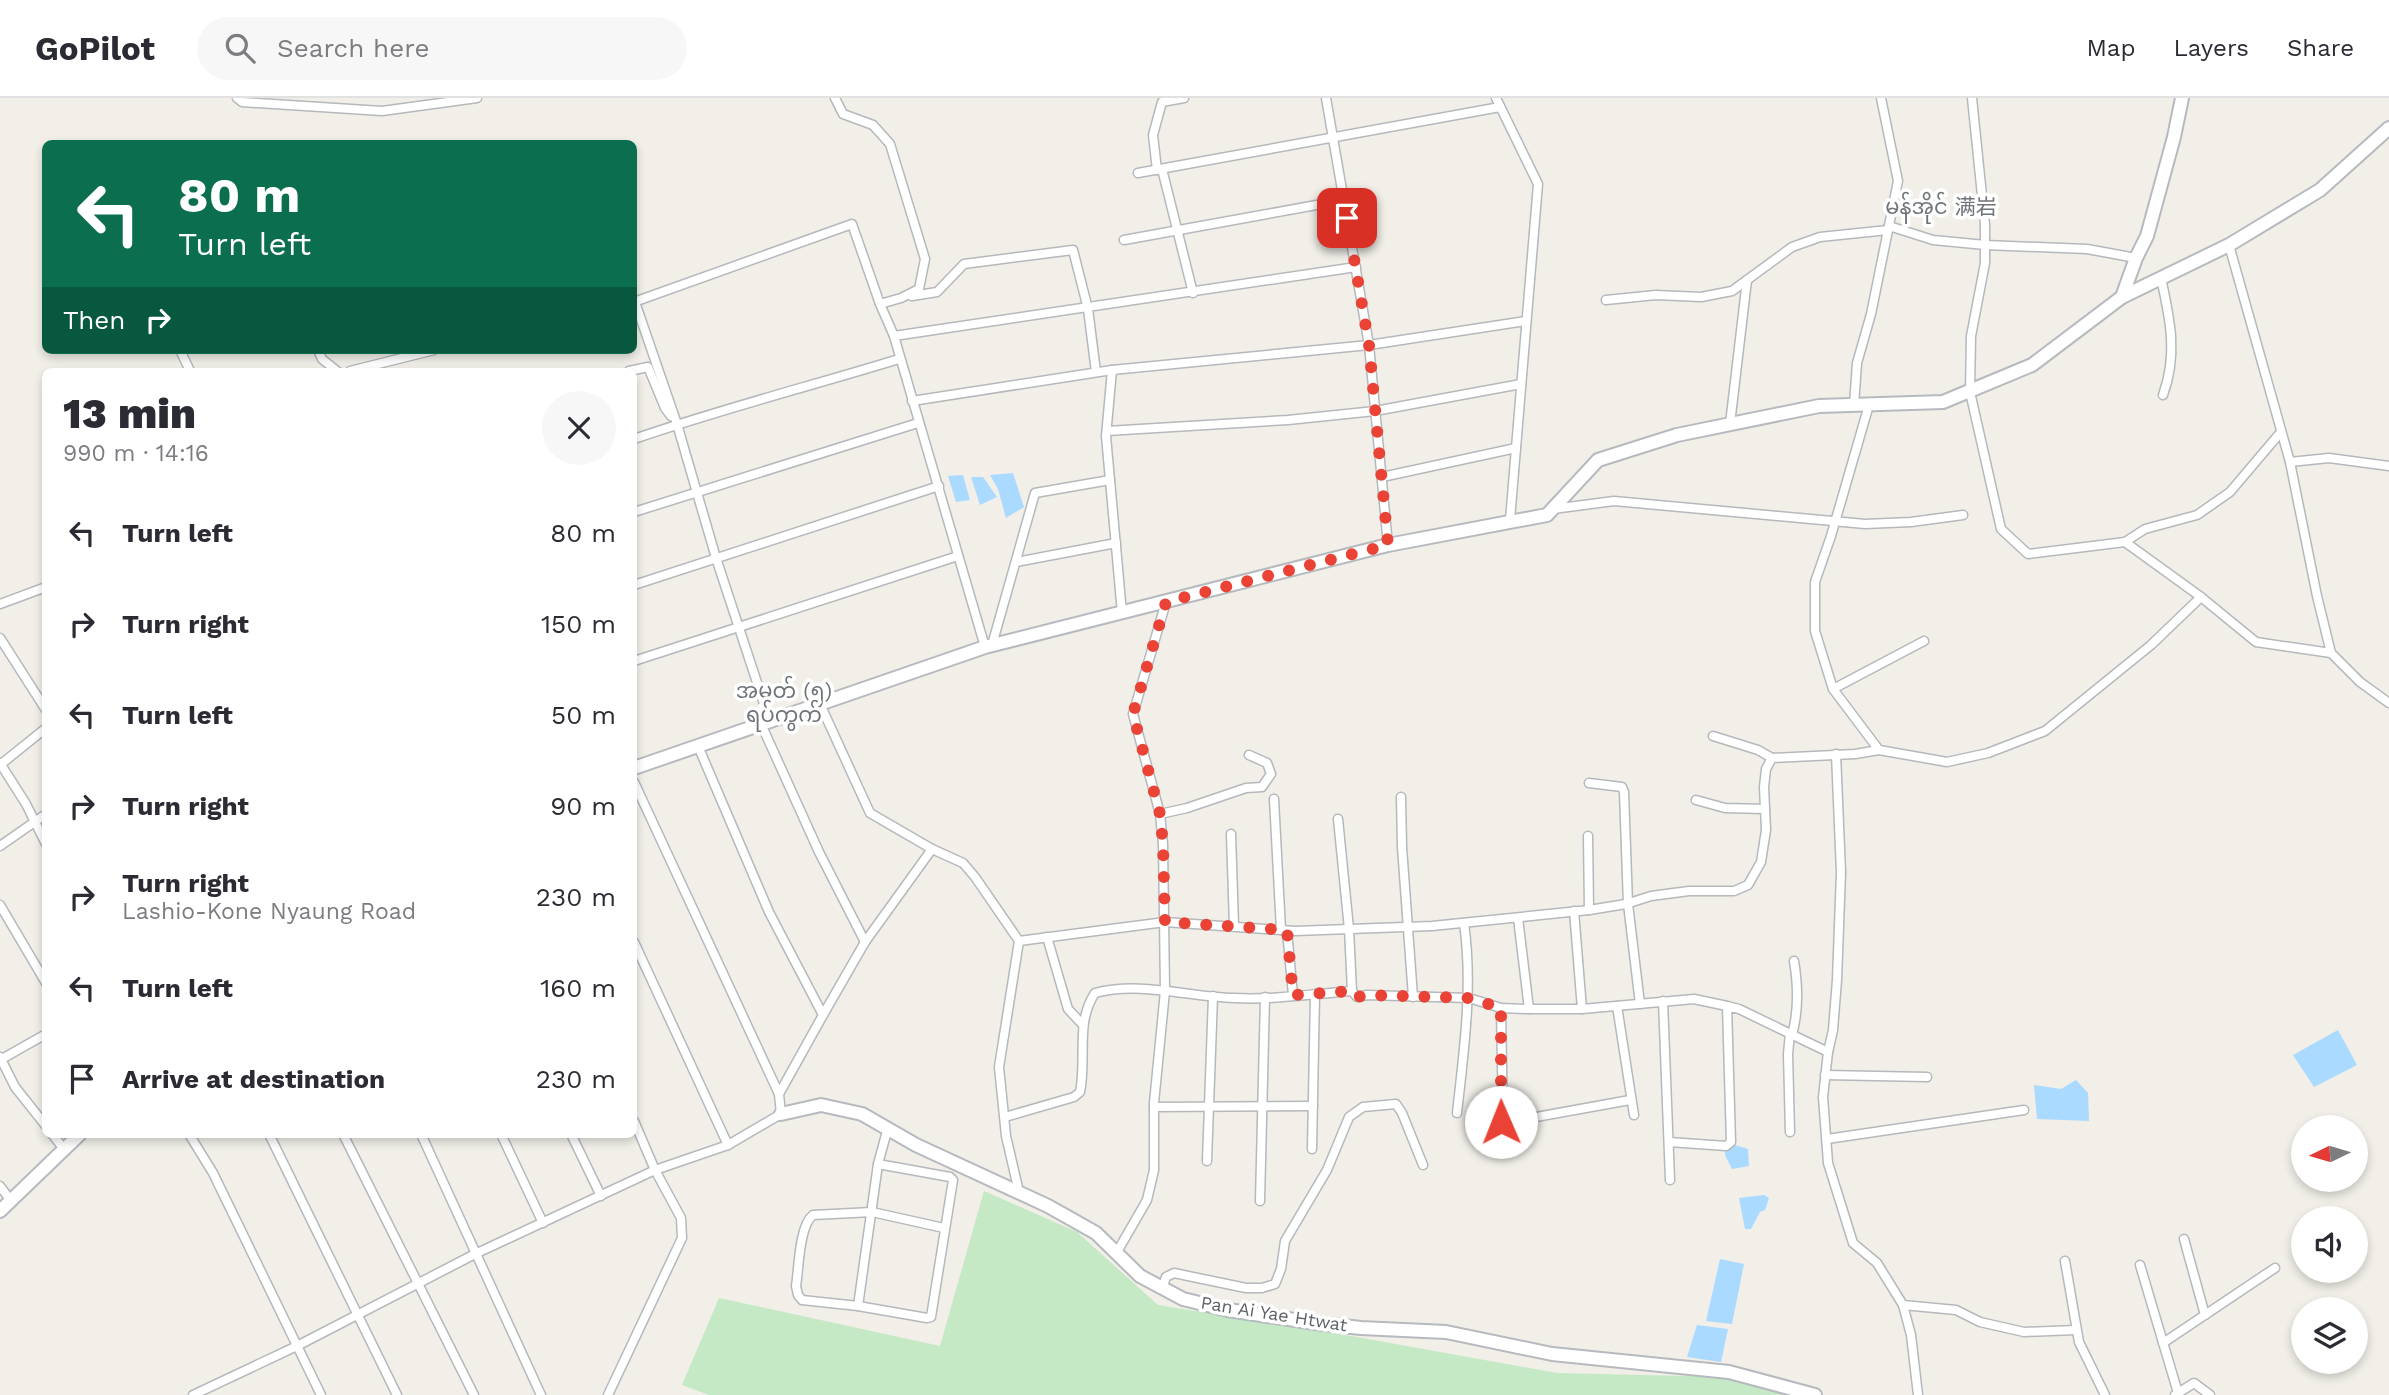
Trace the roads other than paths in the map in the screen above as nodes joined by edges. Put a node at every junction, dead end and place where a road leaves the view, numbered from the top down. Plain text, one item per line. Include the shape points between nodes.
1 (237, 98) edge
2 (477, 98) edge
3 (835, 98) edge
4 (1184, 98) edge
5 (1326, 98) edge
6 (1496, 98) edge
7 (1881, 98) edge
8 (1972, 98) edge
9 (2182, 98) edge
10 (1500, 107) junction
11 (2389, 128) edge
12 (1332, 138) junction
13 (1159, 169) junction
14 (1138, 173) dead end
15 (1344, 200) junction
16 (1888, 228) junction
17 (1177, 230) junction
18 (1124, 240) dead end
19 (1985, 245) junction
20 (2228, 245) junction
21 (2136, 258) junction
22 (1356, 267) junction
23 (2161, 278) junction
24 (1747, 280) junction
25 (1193, 293) junction
26 (2122, 297) junction
27 (901, 298) junction
28 (637, 300) edge
29 (1606, 300) dead end
30 (880, 304) junction
31 (1088, 309) junction
32 (637, 310) edge
33 (1526, 321) junction
34 (894, 336) junction
35 (1369, 345) junction
36 (320, 354) edge
37 (418, 354) edge
38 (899, 359) junction
39 (334, 368) edge
40 (362, 368) edge
41 (637, 369) edge
42 (1112, 370) junction
43 (1096, 372) junction
44 (1521, 384) junction
45 (1970, 392) junction
46 (2163, 395) dead end
47 (912, 401) junction
48 (1854, 405) junction
49 (1869, 405) junction
50 (1376, 411) junction
51 (918, 422) junction
52 (677, 424) junction
53 (1730, 424) junction
54 (1107, 431) junction
55 (2280, 433) junction
56 (637, 438) edge
57 (1516, 448) junction
58 (2290, 462) junction
59 (2389, 466) edge
60 (1382, 477) junction
61 (1110, 480) junction
62 (939, 486) junction
63 (696, 492) junction
64 (1553, 509) junction
65 (637, 511) edge
66 (1963, 515) dead end
67 (1510, 520) junction
68 (1835, 520) junction
69 (1116, 542) junction
70 (2125, 542) junction
71 (1388, 545) junction
72 (958, 556) junction
73 (716, 558) junction
74 (1016, 562) junction
75 (637, 584) edge
76 (42, 588) edge
77 (2201, 597) junction
78 (1166, 602) junction
79 (0, 604) edge
80 (1122, 613) junction
81 (740, 627) junction
82 (0, 638) edge
83 (1924, 641) dead end
84 (988, 646) junction
85 (2331, 653) junction
86 (637, 660) edge
87 (1833, 689) junction
88 (2389, 703) edge
89 (42, 704) edge
90 (820, 704) junction
91 (766, 723) junction
92 (42, 731) edge
93 (1713, 736) dead end
94 (698, 746) junction
95 (1879, 750) junction
96 (1836, 754) junction
97 (1250, 755) dead end
98 (1772, 758) junction
99 (0, 764) edge
100 (637, 767) edge
101 (1589, 783) dead end
102 (637, 788) edge
103 (1401, 797) dead end
104 (1274, 799) dead end
105 (1696, 800) dead end
106 (1765, 809) junction
107 (1160, 814) junction
108 (42, 817) edge
109 (1338, 819) dead end
110 (36, 822) junction
111 (1231, 834) dead end
112 (42, 835) edge
113 (1588, 836) dead end
114 (0, 846) edge
115 (932, 849) junction
116 (1628, 904) junction
117 (0, 905) edge
118 (1589, 910) junction
119 (1574, 911) junction
120 (1518, 918) junction
121 (1165, 922) junction
122 (1464, 923) junction
123 (1234, 926) junction
124 (1409, 926) junction
125 (1349, 929) junction
126 (1284, 930) junction
127 (1047, 937) junction
128 (1019, 941) junction
129 (866, 942) junction
130 (637, 948) edge
131 (1794, 961) dead end
132 (42, 976) edge
133 (1165, 991) junction
134 (1352, 991) junction
135 (1315, 993) junction
136 (1293, 995) junction
137 (1213, 996) junction
138 (1265, 997) junction
139 (1413, 997) junction
140 (1469, 998) junction
141 (1663, 1001) junction
142 (1640, 1004) junction
143 (1617, 1006) junction
144 (1727, 1006) junction
145 (1501, 1008) junction
146 (1529, 1009) junction
147 (1582, 1009) junction
148 (823, 1015) junction
149 (1083, 1025) junction
150 (1791, 1034) junction
151 (42, 1036) edge
152 (1828, 1052) junction
153 (0, 1059) edge
154 (1825, 1075) junction
155 (1927, 1077) dead end
156 (779, 1094) junction
157 (1630, 1100) junction
158 (1313, 1106) junction
159 (1154, 1107) junction
160 (1211, 1108) junction
161 (1264, 1108) junction
162 (2024, 1110) dead end
163 (1457, 1113) dead end
164 (781, 1114) junction
165 (1634, 1115) dead end
166 (1005, 1117) junction
167 (42, 1121) edge
168 (637, 1128) edge
169 (887, 1130) junction
170 (1790, 1132) dead end
171 (55, 1138) edge
172 (76, 1138) edge
173 (191, 1138) edge
174 (271, 1138) edge
175 (345, 1138) edge
176 (423, 1138) edge
177 (503, 1138) edge
178 (573, 1138) edge
179 (1827, 1139) junction
180 (1669, 1142) junction
181 (728, 1145) junction
182 (64, 1149) junction
183 (1312, 1149) dead end
184 (1207, 1161) dead end
185 (878, 1164) junction
186 (1423, 1166) dead end
187 (655, 1170) junction
188 (1670, 1180) dead end
189 (0, 1186) edge
190 (1019, 1192) junction
191 (601, 1196) junction
192 (1260, 1200) dead end
193 (10, 1201) junction
194 (0, 1211) edge
195 (872, 1212) junction
196 (543, 1223) junction
197 (944, 1228) junction
198 (2184, 1239) dead end
199 (1117, 1252) junction
200 (475, 1254) junction
201 (2065, 1261) dead end
202 (2140, 1265) dead end
203 (2275, 1268) dead end
204 (418, 1284) junction
205 (1162, 1289) junction
206 (1903, 1305) junction
207 (858, 1306) junction
208 (357, 1315) junction
209 (2205, 1315) junction
210 (2076, 1330) junction
211 (2163, 1343) junction
212 (297, 1346) junction
213 (203, 1393) edge
214 (2177, 1394) edge
215 (193, 1395) edge
216 (321, 1395) edge
217 (397, 1395) edge
218 (474, 1395) edge
219 (541, 1395) edge
220 (608, 1395) edge
221 (1815, 1395) edge
222 (1918, 1395) edge
223 (2105, 1395) edge
224 (2210, 1395) edge

1 - 2 street via 242,102 382,111
3 - 27 street via 843,114 873,125 890,144 925,259 919,289
4 - 13 street via 1162,102 1153,135
5 - 12 street
6 - 10 street
7 - 16 street via 1898,181
8 - 19 street
9 - 21 main road via 2147,236
10 - 12 street
10 - 33 street via 1538,184
11 - 20 main road via 2320,190
12 - 13 street
12 - 15 street
13 - 14 street
13 - 17 street
15 - 17 street
15 - 22 street
16 - 19 street via 1933,240
16 - 24 street via 1810,240 1792,247
16 - 48 street via 1857,363
17 - 18 street
17 - 25 street
19 - 21 street via 2087,249
19 - 45 street via 1971,337
20 - 23 main road
20 - 55 street
21 - 26 main road
22 - 25 street
22 - 35 street
23 - 26 main road
23 - 46 street via 2172,332 2169,378
24 - 29 street via 1732,291 1701,297
24 - 53 street
25 - 31 street
26 - 45 main road via 2032,365
27 - 30 street
27 - 31 street via 937,292 964,264 1073,250
28 - 30 street via 852,224
30 - 34 street
31 - 34 street
31 - 43 street
32 - 52 street
33 - 35 street
33 - 44 street
34 - 38 street
35 - 42 street
35 - 50 street
36 - 39 street
37 - 40 street
38 - 47 street
38 - 52 street
41 - 52 street via 648,367
42 - 43 street
42 - 54 street
43 - 47 street
44 - 50 street
44 - 57 street
45 - 49 main road via 1944,402
45 - 70 street via 2001,529 2028,554
47 - 51 street
48 - 49 main road
48 - 53 main road via 1819,406
49 - 68 street
50 - 54 street
50 - 60 street
51 - 62 street
51 - 63 street
52 - 56 street
52 - 63 street
53 - 64 main road via 1598,460
54 - 61 street
55 - 58 street
55 - 70 street via 2230,492 2197,515 2145,529
57 - 60 street
57 - 67 street
58 - 59 street via 2329,458
58 - 85 street
60 - 71 street
61 - 69 street
61 - 74 street via 1035,493
62 - 72 street
62 - 73 street
63 - 65 street
63 - 73 street
64 - 67 main road via 1547,515
64 - 68 street via 1615,501
66 - 68 street via 1865,524
67 - 71 main road
68 - 87 street via 1815,582 1815,631
69 - 74 street
69 - 80 street
70 - 77 street
71 - 78 main road
72 - 81 street
72 - 84 street
73 - 75 street
73 - 81 street
74 - 84 street
76 - 79 street
77 - 85 street via 2256,642
77 - 95 street via 2151,645 2045,731 1988,753 1947,762
78 - 80 main road
78 - 107 street via 1133,714
80 - 84 main road
81 - 86 street
81 - 91 street
82 - 89 street
83 - 87 street
84 - 90 main road
85 - 88 street
87 - 95 street
90 - 91 main road
90 - 115 street via 870,813
91 - 94 main road
91 - 129 street via 819,852
92 - 99 street
93 - 98 street
94 - 100 main road
94 - 148 street via 769,912
95 - 96 street
96 - 98 street
96 - 152 street via 1841,872 1837,980
97 - 107 street via 1268,763 1271,774 1262,787
98 - 106 street via 1766,769
99 - 110 street
101 - 116 street via 1622,787
102 - 156 street
103 - 124 street
104 - 126 street
105 - 106 street via 1725,808
106 - 116 street via 1761,862 1748,884 1734,891 1689,891
107 - 121 street
108 - 110 street
109 - 125 street
110 - 112 street
110 - 114 street
111 - 123 street
113 - 118 street
115 - 128 street via 962,863
115 - 129 street
116 - 118 street
116 - 142 street
117 - 132 street
118 - 119 street
119 - 120 street
119 - 147 street
120 - 122 street
120 - 146 street
121 - 123 street
121 - 127 street
121 - 133 street
122 - 124 street
122 - 140 street
123 - 126 street
124 - 125 street
124 - 139 street
125 - 126 street
125 - 134 street
126 - 136 street
127 - 128 street
127 - 149 street via 1068,1009
128 - 166 street via 999,1067
129 - 148 street
130 - 181 street
131 - 150 street via 1797,1019
133 - 137 street
133 - 149 street via 1095,993
133 - 159 street
134 - 135 street
134 - 139 street via 1357,997
135 - 136 street
135 - 158 street
136 - 138 street
137 - 138 street
137 - 160 street
138 - 161 street
139 - 140 street
140 - 145 street
140 - 163 street
141 - 142 street
141 - 144 street via 1694,999
141 - 180 street
142 - 143 street
143 - 147 street
143 - 157 street
144 - 150 street
144 - 180 street via 1731,1142 1726,1146
145 - 146 street
145 - 157 street via 1503,1124
146 - 147 street
148 - 156 street
149 - 166 street via 1080,1092
150 - 152 street
150 - 170 street
151 - 153 street
152 - 154 street
153 - 167 street
154 - 155 street
154 - 179 street
156 - 164 street
157 - 165 street
158 - 161 street
158 - 183 street
159 - 160 street
159 - 199 street via 1154,1170 1147,1200
160 - 161 street
160 - 184 street
161 - 192 street
162 - 179 street
164 - 169 main road, Pan Ai Yae Htwat via 821,1105 862,1114
164 - 181 street
166 - 190 street
168 - 187 street
169 - 185 street
169 - 190 main road, Pan Ai Yae Htwat
171 - 182 street
172 - 182 main road
173 - 212 street
174 - 208 street
175 - 204 street
176 - 200 street
177 - 196 street
178 - 191 street
179 - 206 street via 1828,1163 1853,1244 1877,1263
180 - 188 street
181 - 187 street
182 - 193 main road
185 - 195 street
185 - 197 street via 950,1177
186 - 205 street via 1396,1104 1363,1107 1349,1117 1327,1170 1285,1241 1275,1284 1246,1287 1174,1273 1166,1277
187 - 191 street
187 - 220 street via 681,1218 682,1238
189 - 193 street
190 - 199 main road, Pan Ai Yae Htwat via 1096,1233
191 - 196 street
193 - 194 main road
195 - 197 street
195 - 207 street
195 - 207 street via 820,1213 807,1220 804,1229 798,1295 803,1300
196 - 200 street
197 - 207 street via 931,1317
198 - 209 street
199 - 205 main road, Pan Ai Yae Htwat via 1140,1276
200 - 204 street
200 - 219 street
201 - 210 street
202 - 211 street
203 - 209 street
204 - 208 street
204 - 218 street
205 - 221 main road, Pan Ai Yae Htwat via 1228,1310 1326,1324 1446,1332 1552,1354 1729,1372
206 - 210 street via 1956,1310 1980,1322 2024,1332
206 - 222 street
208 - 212 street
208 - 217 street
209 - 211 street
210 - 223 street
211 - 214 street
212 - 213 street
212 - 216 street
213 - 215 street
214 - 224 street via 2194,1383

